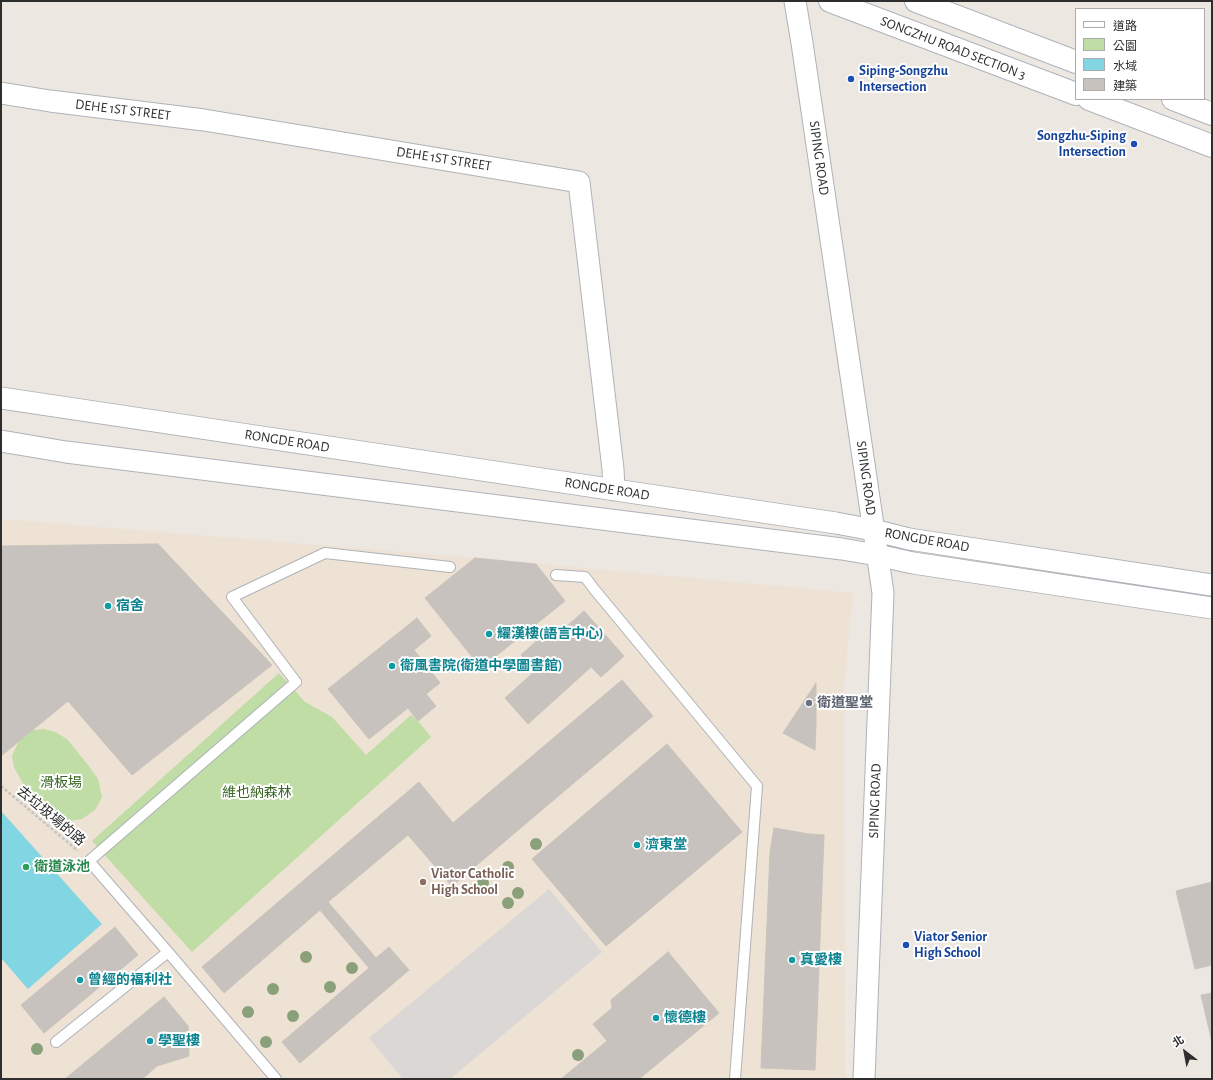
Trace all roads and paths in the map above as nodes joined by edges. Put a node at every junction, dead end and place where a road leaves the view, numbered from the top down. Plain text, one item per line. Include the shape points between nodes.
1 (795, 1) edge
2 (830, 1) edge
3 (916, 1) edge
4 (1075, 62) edge
5 (1, 92) edge
6 (1075, 94) edge
7 (1092, 100) edge
8 (1176, 100) edge
9 (1212, 114) edge
10 (1212, 146) edge
11 (1, 398) edge
12 (1, 441) edge
13 (614, 490) junction
14 (873, 530) junction
15 (877, 555) junction
16 (450, 567) dead end
17 (556, 575) dead end
18 (1212, 585) edge
19 (1212, 608) edge
20 (1, 786) edge
21 (89, 861) junction
22 (168, 952) junction
23 (56, 1042) dead end
24 (276, 1079) edge
25 (735, 1079) edge
26 (864, 1079) edge

1 - 14 street, SIPING ROAD
2 - 6 street, SONGZHU ROAD SECTION 3
3 - 4 street
5 - 13 street, DEHE 1ST STREET via 50,102 204,120 578,182 614,469
7 - 10 street
8 - 9 street
11 - 13 street, RONGDE ROAD
12 - 15 street, RONGDE ROAD via 66,452
13 - 14 street, RONGDE ROAD
14 - 15 street, SIPING ROAD
14 - 18 street, RONGDE ROAD via 909,539
15 - 19 street, RONGDE ROAD via 913,563
15 - 26 street, SIPING ROAD via 883,593
16 - 21 lane via 325,553 232,597 296,682
17 - 25 lane via 585,577 757,786
20 - 21 path, 去垃圾場的路
21 - 22 lane
22 - 23 lane
22 - 24 lane

